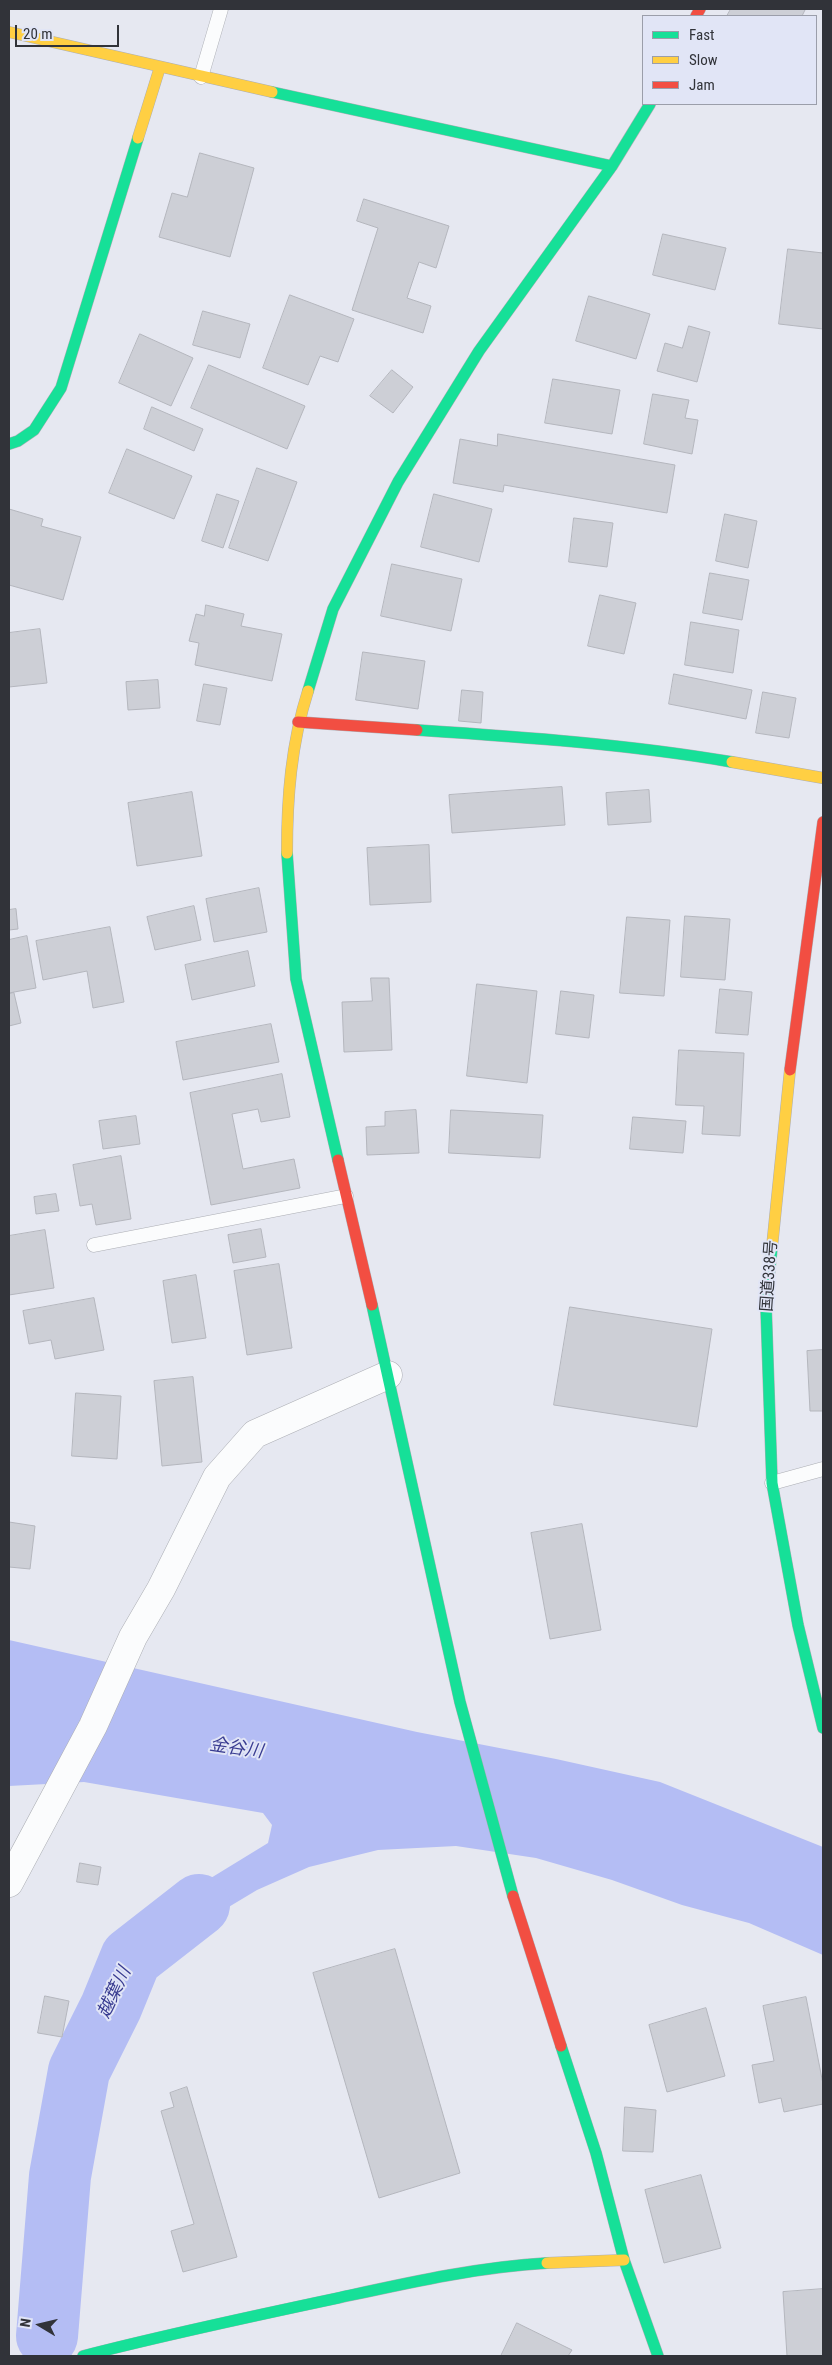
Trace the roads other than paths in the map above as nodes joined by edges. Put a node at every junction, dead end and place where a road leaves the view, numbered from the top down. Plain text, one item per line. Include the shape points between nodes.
1 (221, 9) edge
2 (9, 32) edge
3 (160, 67) junction
4 (201, 77) junction
5 (649, 105) edge
6 (612, 166) junction
7 (9, 444) edge
8 (298, 722) junction
9 (823, 778) edge
10 (823, 822) edge
11 (808, 934) junction
12 (823, 935) edge
13 (346, 1196) junction
14 (94, 1245) dead end
15 (388, 1375) junction
16 (823, 1469) edge
17 (772, 1482) junction
18 (823, 1728) edge
19 (9, 1883) edge
20 (624, 2260) junction
21 (83, 2356) edge
22 (658, 2356) edge

1 - 4 lane
2 - 3 main road
3 - 4 main road
3 - 7 main road via 60,388 42,422 18,442
4 - 6 main road
5 - 6 main road
6 - 8 main road via 479,351 398,482 333,609
8 - 9 main road via 562,740 679,753
8 - 13 main road via 286,800 287,871 296,979
10 - 11 main road, 国道338号
11 - 12 lane
11 - 17 main road, 国道338号 via 787,1095 766,1306
13 - 14 lane
13 - 15 main road
15 - 19 street via 255,1434 217,1477 133,1637 93,1726
15 - 20 main road via 460,1702 504,1868 596,2152
16 - 17 lane
17 - 18 main road, 国道338号 via 798,1625
20 - 21 main road via 514,2265 388,2287
20 - 22 main road

